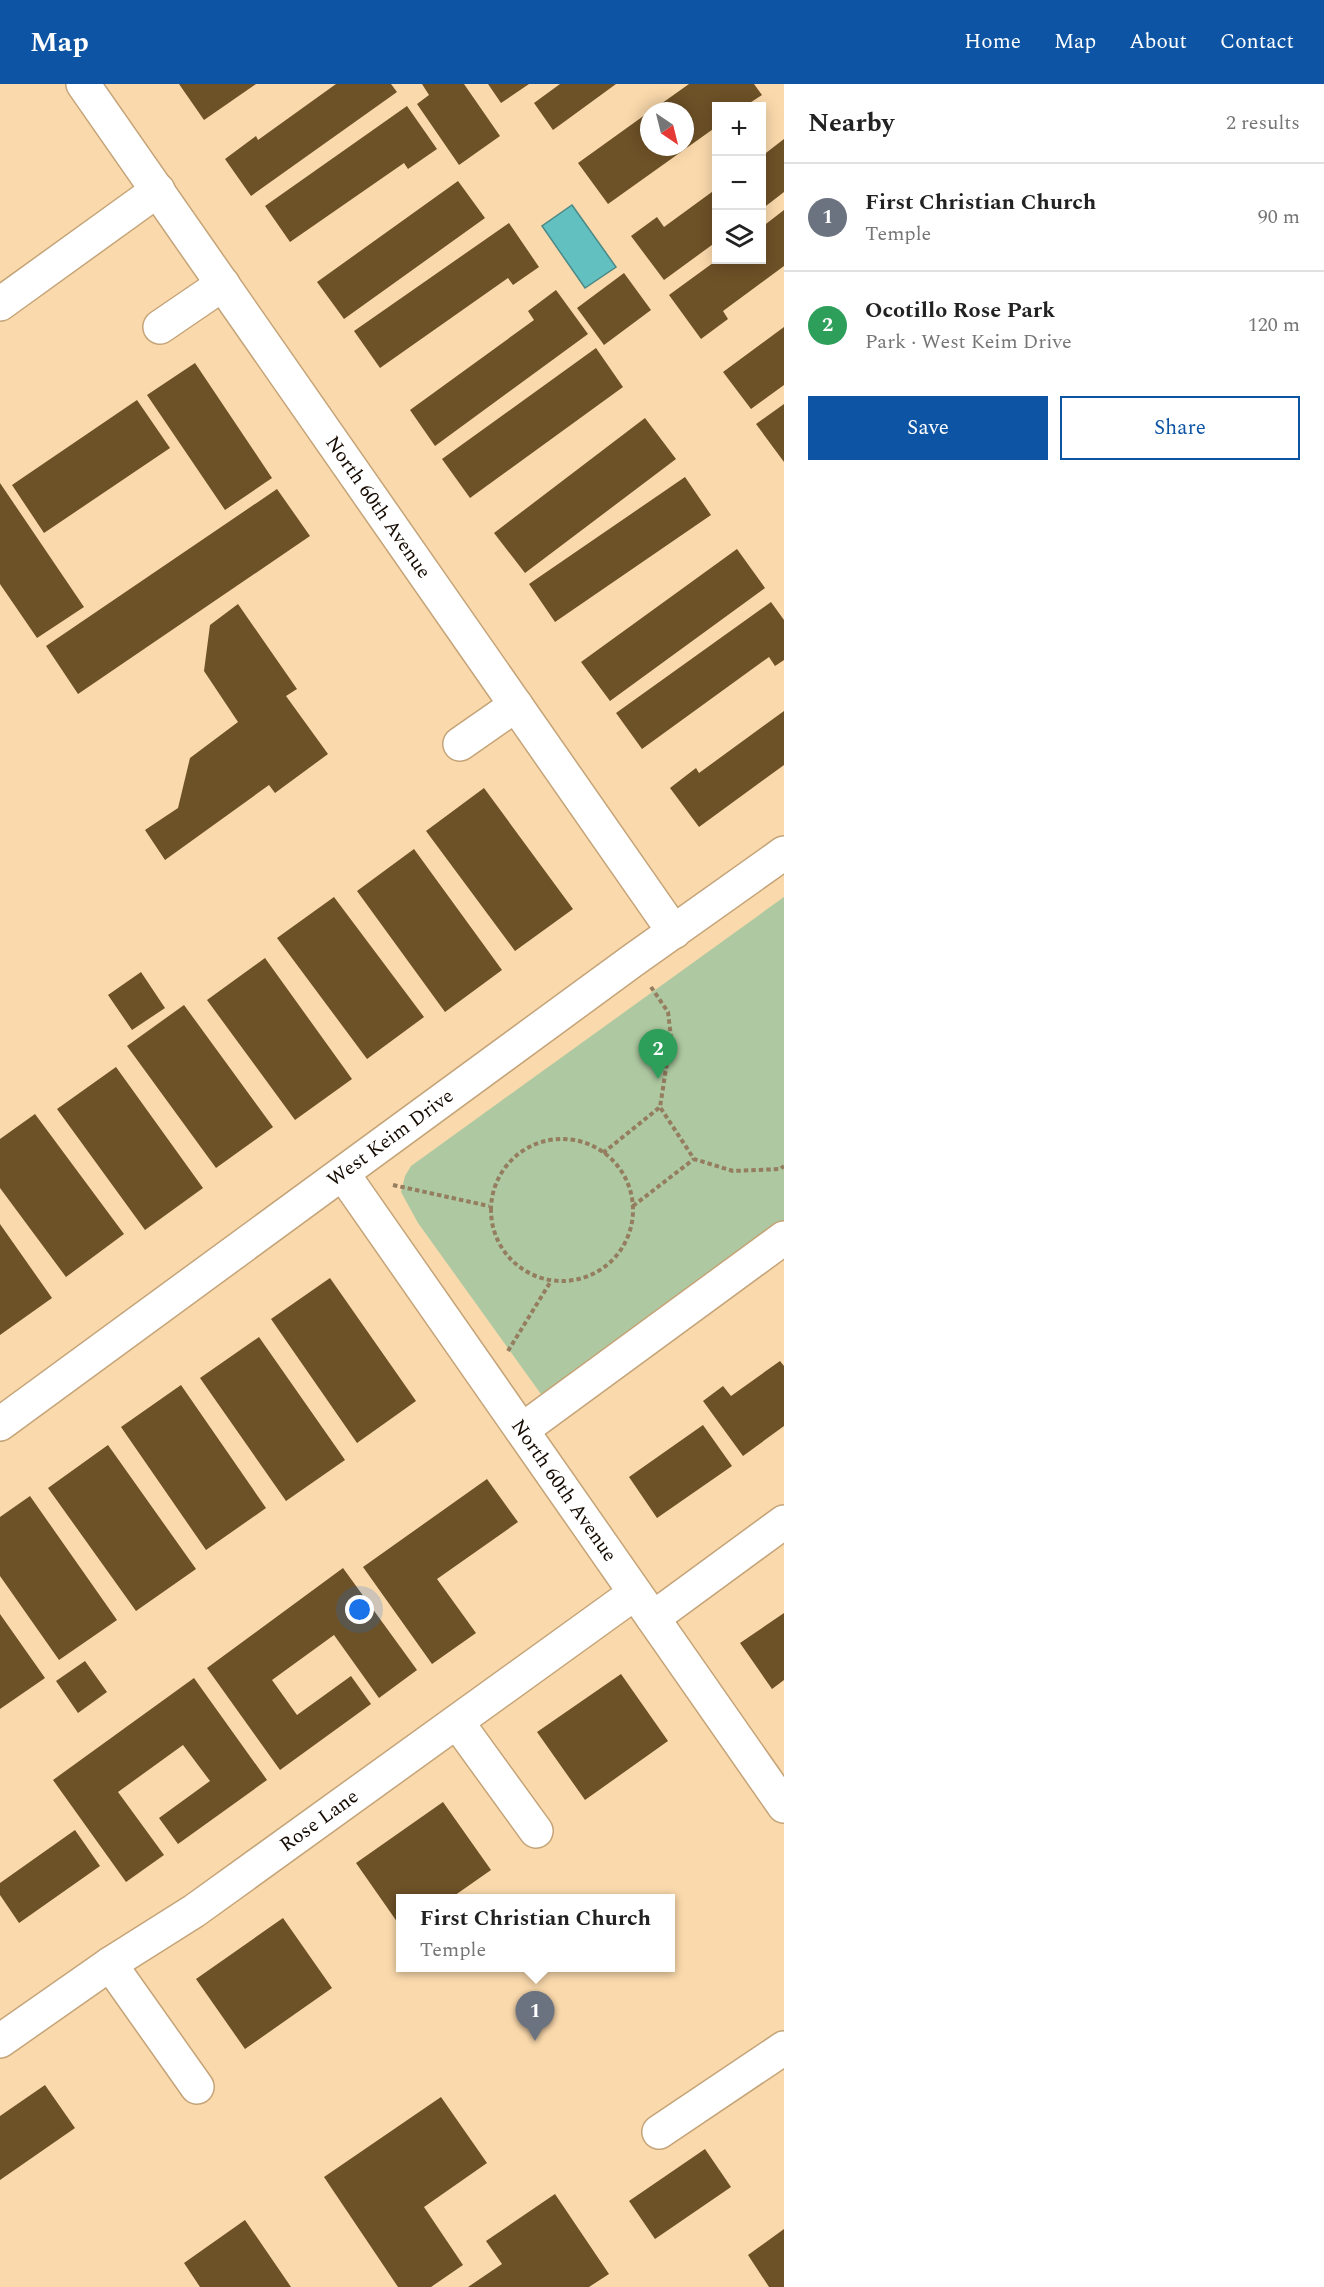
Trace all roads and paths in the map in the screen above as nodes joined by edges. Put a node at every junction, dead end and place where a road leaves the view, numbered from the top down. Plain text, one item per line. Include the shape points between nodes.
1 (83, 84) edge
2 (158, 190) junction
3 (223, 284) junction
4 (0, 304) edge
5 (160, 327) dead end
6 (516, 705) junction
7 (460, 744) dead end
8 (784, 853) edge
9 (674, 932) junction
10 (632, 962) junction
11 (660, 1107) junction
12 (603, 1153) junction
13 (694, 1159) junction
14 (784, 1166) edge
15 (343, 1174) junction
16 (489, 1206) junction
17 (632, 1206) junction
18 (784, 1238) edge
19 (551, 1281) junction
20 (488, 1383) junction
21 (0, 1424) edge
22 (522, 1430) junction
23 (784, 1522) edge
24 (644, 1605) junction
25 (457, 1722) junction
26 (783, 1801) edge
27 (536, 1832) dead end
28 (110, 1964) junction
29 (0, 2041) edge
30 (784, 2048) edge
31 (197, 2087) dead end
32 (659, 2132) dead end

1 - 2 street, North 60th Avenue
2 - 3 street, North 60th Avenue
2 - 4 street
3 - 5 street
3 - 6 street, North 60th Avenue
6 - 7 street
6 - 9 street, North 60th Avenue
8 - 9 street, West Keim Drive
9 - 10 street, West Keim Drive
10 - 11 path via 668,1012 671,1037
10 - 15 street, West Keim Drive
11 - 12 path
11 - 13 path
12 - 16 path via 591,1145 567,1139 542,1142 518,1154 501,1172
12 - 17 path via 623,1173
13 - 14 path via 733,1170
13 - 17 path
15 - 16 path
15 - 20 street, North 60th Avenue
15 - 21 street, West Keim Drive
16 - 19 path via 495,1236 508,1258 527,1273
17 - 19 path via 632,1221 624,1245 609,1264 576,1280
18 - 22 street
19 - 20 path
20 - 22 street, North 60th Avenue
22 - 24 street, North 60th Avenue
23 - 24 street, Rose Lane
24 - 25 street, Rose Lane
24 - 26 street, North 60th Avenue
25 - 27 street
25 - 28 street, Rose Lane via 194,1911
28 - 29 street, Rose Lane
28 - 31 street
30 - 32 street

